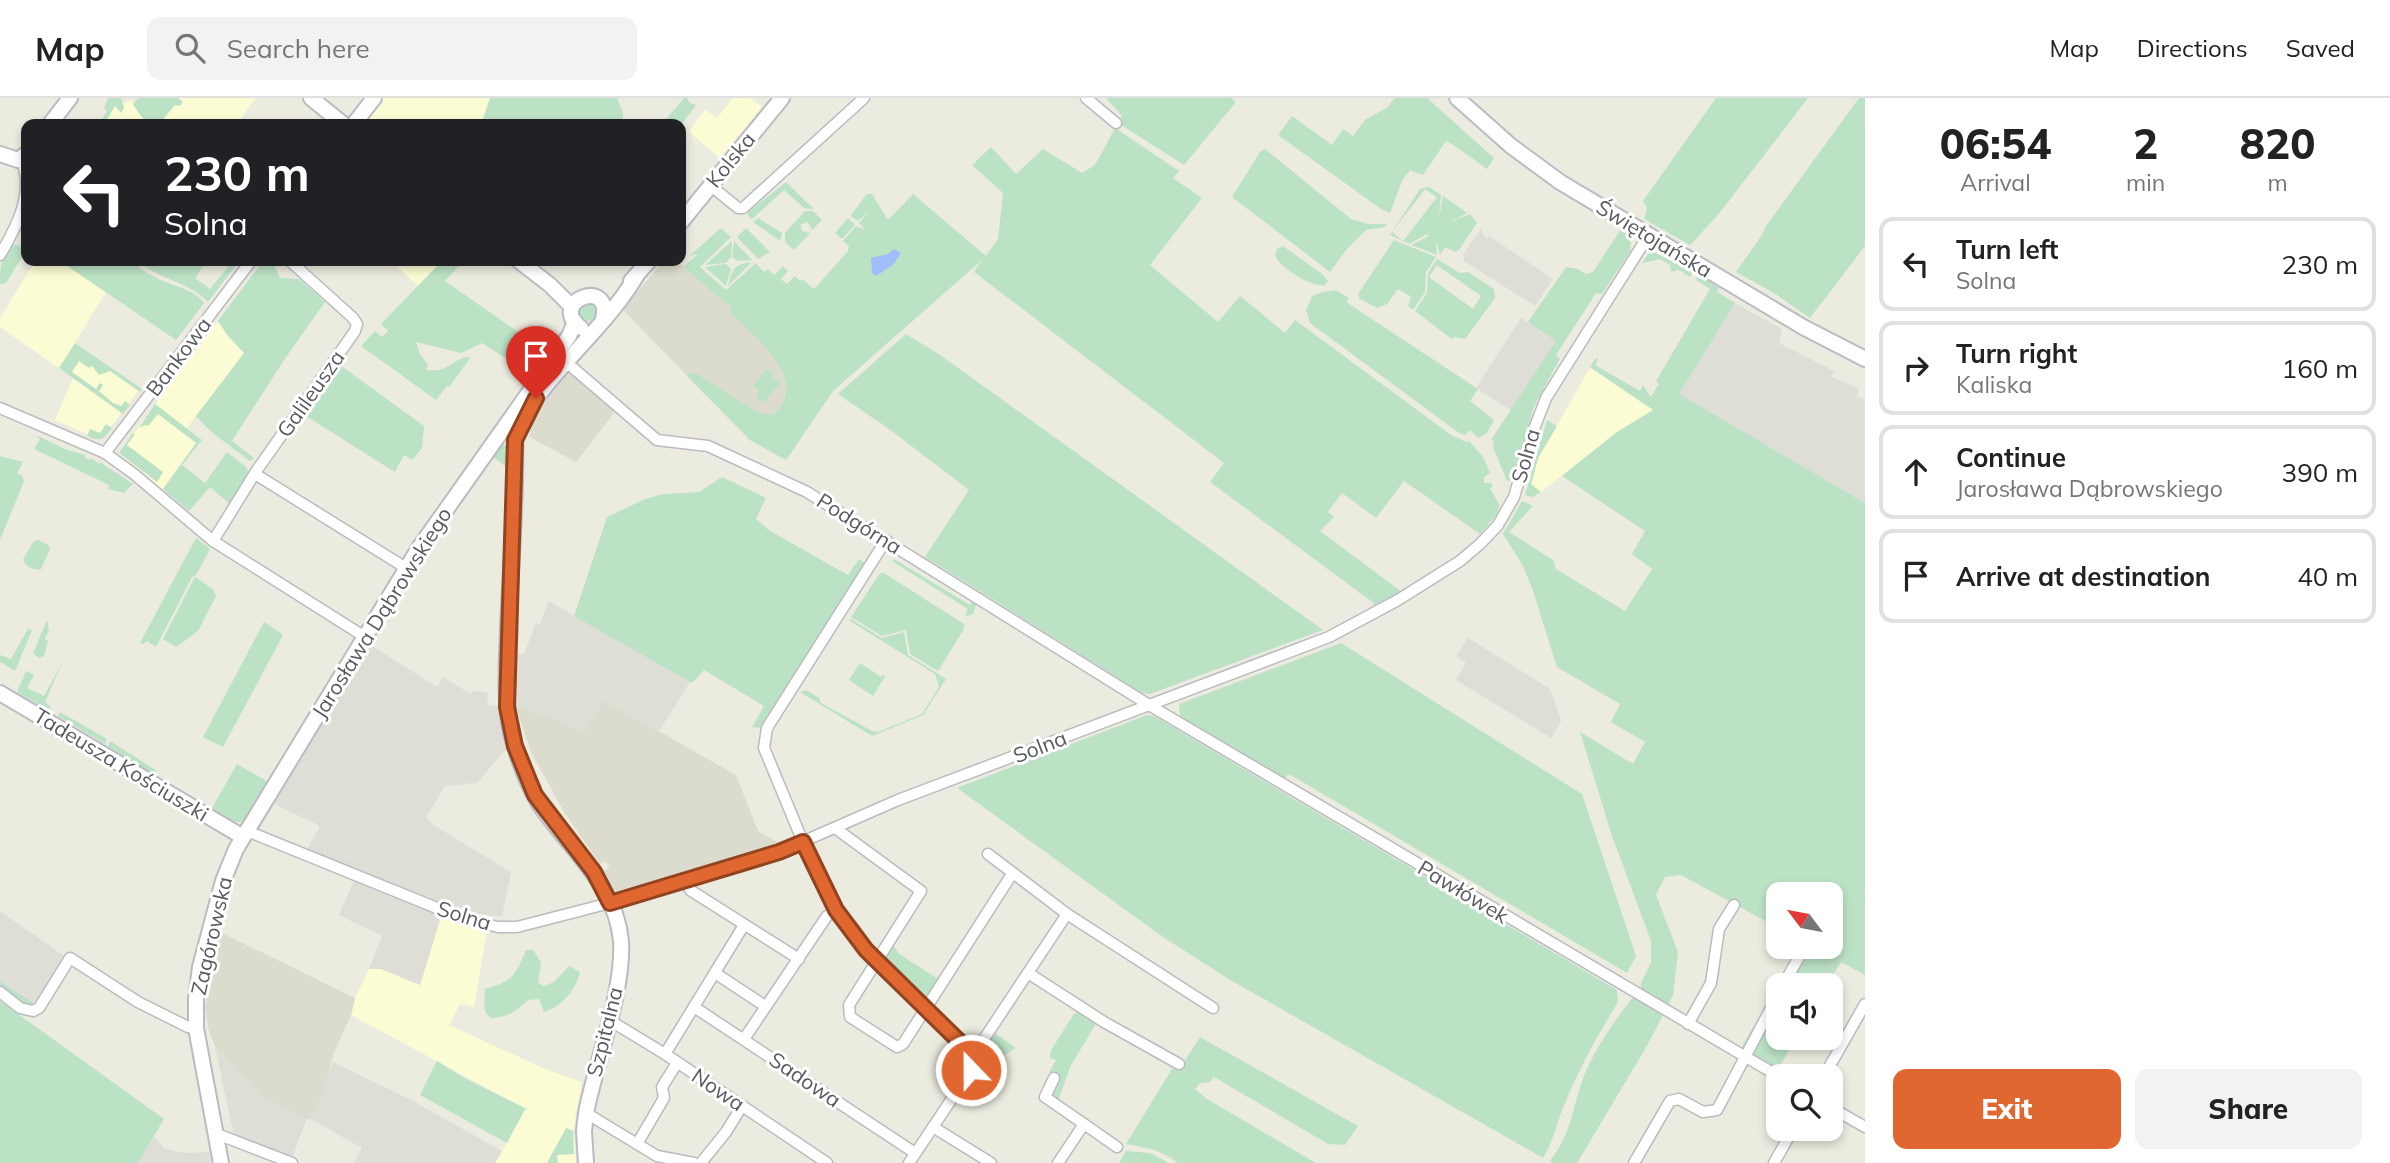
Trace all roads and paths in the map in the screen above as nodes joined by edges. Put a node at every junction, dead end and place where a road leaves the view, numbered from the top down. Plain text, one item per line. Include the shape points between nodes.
1 (70, 98) edge
2 (311, 98) edge
3 (374, 98) edge
4 (782, 98) edge
5 (863, 98) edge
6 (1086, 98) edge
7 (1457, 98) edge
8 (54, 119) edge
9 (337, 119) edge
10 (358, 119) edge
11 (1116, 123) dead end
12 (0, 155) edge
13 (21, 158) edge
14 (710, 185) junction
15 (686, 216) edge
16 (21, 217) edge
17 (1648, 236) junction
18 (0, 255) edge
19 (247, 266) edge
20 (296, 266) edge
21 (525, 266) edge
22 (645, 266) edge
23 (637, 275) junction
24 (598, 299) junction
25 (576, 302) junction
26 (575, 323) junction
27 (601, 323) junction
28 (1865, 359) edge
29 (566, 362) junction
30 (529, 394) junction
31 (0, 408) edge
32 (515, 440) junction
33 (495, 442) junction
34 (105, 453) junction
35 (255, 474) junction
36 (886, 540) junction
37 (213, 541) junction
38 (406, 568) junction
39 (365, 637) junction
40 (0, 693) edge
41 (1149, 705) junction
42 (835, 828) junction
43 (245, 834) junction
44 (803, 842) junction
45 (988, 854) dead end
46 (1012, 874) junction
47 (686, 880) junction
48 (610, 903) junction
49 (1734, 905) dead end
50 (836, 910) junction
51 (1067, 914) junction
52 (744, 925) junction
53 (876, 959) junction
54 (800, 960) junction
55 (715, 973) junction
56 (1028, 973) junction
57 (0, 992) edge
58 (1865, 1004) edge
59 (765, 1006) junction
60 (694, 1007) junction
61 (1213, 1008) dead end
62 (926, 1009) junction
63 (1766, 1017) edge
64 (609, 1020) junction
65 (1688, 1024) junction
66 (196, 1028) junction
67 (744, 1039) junction
68 (665, 1054) junction
69 (1744, 1056) junction
70 (972, 1057) junction
71 (677, 1063) junction
72 (1179, 1064) dead end
73 (1831, 1064) edge
74 (1766, 1069) edge
75 (1054, 1078) dead end
76 (742, 1106) junction
77 (586, 1112) junction
78 (1843, 1114) edge
79 (1084, 1124) junction
80 (933, 1127) junction
81 (1865, 1127) edge
82 (217, 1134) junction
83 (1786, 1141) edge
84 (637, 1144) junction
85 (1117, 1147) dead end
86 (915, 1153) junction
87 (221, 1163) edge
88 (292, 1163) edge
89 (586, 1163) edge
90 (694, 1163) edge
91 (701, 1163) edge
92 (827, 1163) edge
93 (909, 1163) edge
94 (991, 1163) edge
95 (1058, 1163) edge
96 (1634, 1163) edge
97 (1774, 1163) edge

1 - 8 street
2 - 9 street
3 - 10 street
4 - 14 street, Kolska
5 - 14 street via 743,208
6 - 11 street
7 - 17 street, Świętojańska via 1551,176
12 - 13 street
14 - 15 street, Kolska
16 - 18 street
17 - 28 street, Świętojańska
17 - 41 street, Solna via 1546,398 1514,497 1480,544 1460,561 1341,632
19 - 34 street, Bankowa
20 - 35 street, Galileusza via 357,324
21 - 25 street
22 - 23 street
23 - 24 street via 615,295
23 - 27 street
24 - 25 street via 593,296
24 - 27 street via 605,312
25 - 26 street via 571,315
26 - 27 street via 586,329
26 - 30 street, Jarosława Dąbrowskiego
27 - 29 street
29 - 32 street via 531,406
29 - 36 street, Podgórna via 657,440 708,446 807,492
30 - 32 street, Jarosława Dąbrowskiego via 515,425
30 - 33 street, Jarosława Dąbrowskiego
31 - 34 street
32 - 33 street
32 - 48 street, Szpitalna via 506,690 512,734 535,795 594,872
33 - 38 street, Jarosława Dąbrowskiego
34 - 37 street
35 - 37 street, Galileusza
35 - 38 street
36 - 41 street, Podgórna
36 - 44 street via 766,727 764,748
37 - 39 street
38 - 39 street, Jarosława Dąbrowskiego
39 - 43 street, Jarosława Dąbrowskiego
40 - 43 street, Tadeusza Kościuszki
41 - 42 street, Solna
41 - 65 street, Pawłówek
42 - 44 street, Solna
42 - 53 street via 920,891
43 - 48 street, Solna via 481,924 517,927
43 - 66 street, Zagórowska via 226,871 205,948
44 - 47 street, Solna
44 - 50 street
45 - 46 street
46 - 51 street
46 - 62 street
47 - 48 street, Solna
47 - 52 street via 690,890
48 - 64 street, Szpitalna via 619,928 621,956
49 - 65 street via 1718,929 1711,983
50 - 53 street
50 - 54 street via 827,916
51 - 56 street
51 - 61 street
52 - 54 street
52 - 55 street
53 - 62 street
53 - 62 street via 849,1004 850,1017 897,1047
54 - 59 street
55 - 59 street
55 - 60 street
56 - 70 street
56 - 72 street
57 - 66 street via 20,1008 33,1011 70,958 138,1002
58 - 73 street
59 - 67 street
60 - 67 street, Sadowa
60 - 68 street
62 - 70 street
63 - 69 street
64 - 68 street, Nowa
64 - 77 street, Szpitalna
65 - 69 street, Pawłówek
66 - 82 street, Zagórowska
67 - 86 street, Sadowa
68 - 71 street, Nowa
69 - 74 street, Pawłówek
69 - 96 street via 1717,1110 1703,1112 1679,1099 1670,1101
70 - 80 street via 971,1070
71 - 76 street, Nowa
71 - 84 street via 662,1087 664,1098
75 - 79 street via 1045,1097
76 - 91 street
76 - 92 street, Nowa
77 - 84 street
77 - 89 street, Szpitalna
78 - 81 street
79 - 85 street
79 - 95 street
80 - 86 street
80 - 94 street
82 - 87 street, Zagórowska
82 - 88 street
83 - 97 street
84 - 90 street via 657,1156
86 - 93 street

